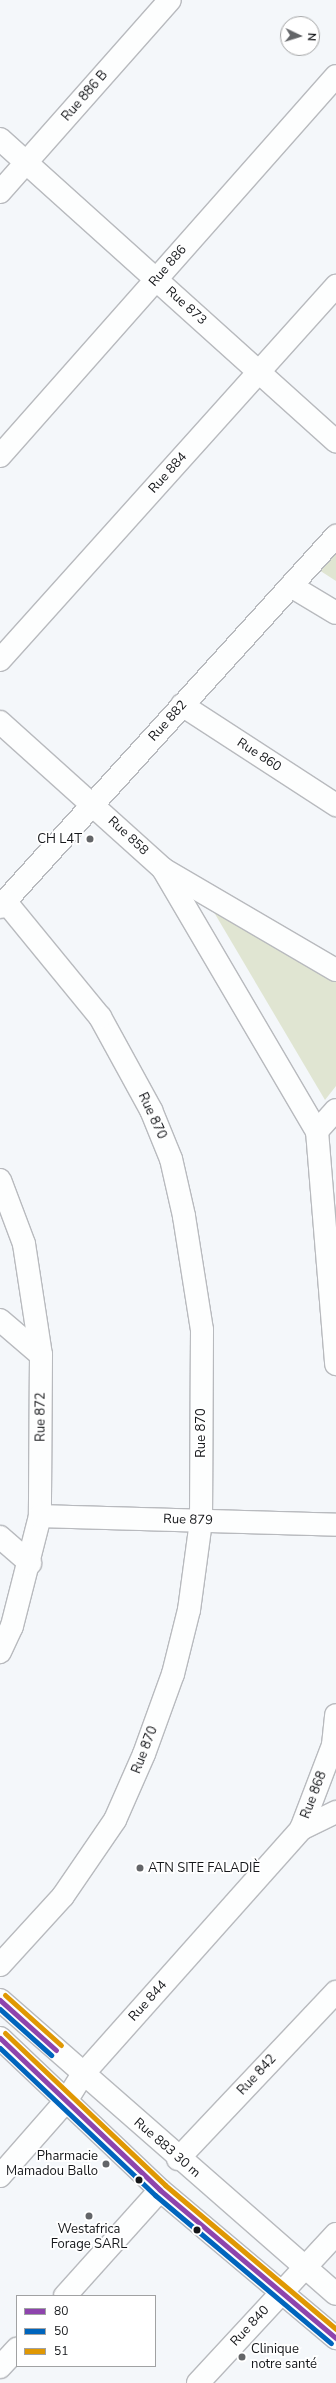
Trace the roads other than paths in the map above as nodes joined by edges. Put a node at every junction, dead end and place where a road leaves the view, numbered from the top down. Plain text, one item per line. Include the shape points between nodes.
1 (170, 0) edge
2 (336, 76) edge
3 (0, 139) edge
4 (26, 163) junction
5 (0, 192) edge
6 (156, 279) junction
7 (336, 286) edge
8 (259, 372) junction
9 (336, 442) edge
10 (0, 456) edge
11 (336, 536) edge
12 (291, 586) junction
13 (336, 613) edge
14 (0, 660) edge
15 (182, 705) junction
16 (0, 722) edge
17 (94, 804) junction
18 (336, 805) edge
19 (163, 869) junction
20 (3, 904) edge
21 (336, 970) edge
22 (336, 1110) edge
23 (317, 1132) junction
24 (329, 1178) edge
25 (0, 1180) edge
26 (0, 1320) edge
27 (41, 1355) junction
28 (336, 1364) edge
29 (40, 1516) junction
30 (201, 1521) junction
31 (336, 1525) edge
32 (0, 1537) edge
33 (30, 1563) junction
34 (0, 1652) edge
35 (336, 1715) edge
36 (335, 1746) edge
37 (336, 1812) edge
38 (301, 1829) junction
39 (0, 1965) edge
40 (336, 1992) edge
41 (0, 2000) edge
42 (0, 2038) edge
43 (83, 2074) junction
44 (66, 2102) junction
45 (178, 2159) junction
46 (0, 2176) edge
47 (160, 2190) junction
48 (336, 2234) edge
49 (305, 2267) junction
50 (283, 2291) junction
51 (336, 2294) edge
52 (66, 2295) edge
53 (336, 2338) edge
54 (16, 2350) edge
55 (0, 2368) edge
56 (204, 2381) edge

1 - 4 street, Rue 886 B
2 - 6 street, Rue 886
3 - 4 street, Rue 873
4 - 5 street, Rue 886 B
4 - 6 street, Rue 873
6 - 8 street, Rue 873
6 - 10 street, Rue 886
7 - 8 street, Rue 884
8 - 9 street, Rue 873
8 - 14 street, Rue 884
11 - 12 street, Rue 882
12 - 13 street
12 - 15 street, Rue 882
15 - 17 street, Rue 882
15 - 18 street, Rue 860
16 - 17 street, Rue 858
17 - 19 street, Rue 858
17 - 20 street, Rue 882
19 - 21 street
19 - 23 street
20 - 30 street, Rue 870 via 100,1017 151,1110 171,1159 184,1216 202,1330
22 - 23 street
23 - 24 street
24 - 28 street
25 - 27 street, Rue 872 via 24,1244
26 - 27 street
27 - 29 street, Rue 872
29 - 30 street, Rue 879
29 - 33 street, Rue 872
30 - 31 street, Rue 879
30 - 39 street, Rue 870 via 189,1610 173,1674 144,1754 115,1820 63,1896
32 - 33 street
33 - 34 street, Rue 872 via 12,1626
35 - 36 street, Rue 868
36 - 38 street, Rue 868
37 - 38 street
38 - 43 street, Rue 844
40 - 45 street, Rue 842
41 - 43 street, Rue 883 30 m
42 - 44 street
43 - 44 street, Rue 844
43 - 45 street, Rue 883 30 m
44 - 46 street, Rue 844
44 - 47 street
45 - 49 street, Rue 883 30 m
47 - 50 street
47 - 52 street
48 - 49 street, Rue 840
49 - 50 street, Rue 840
49 - 51 street, Rue 883 30 m
50 - 53 street
50 - 56 street, Rue 840
54 - 55 street

